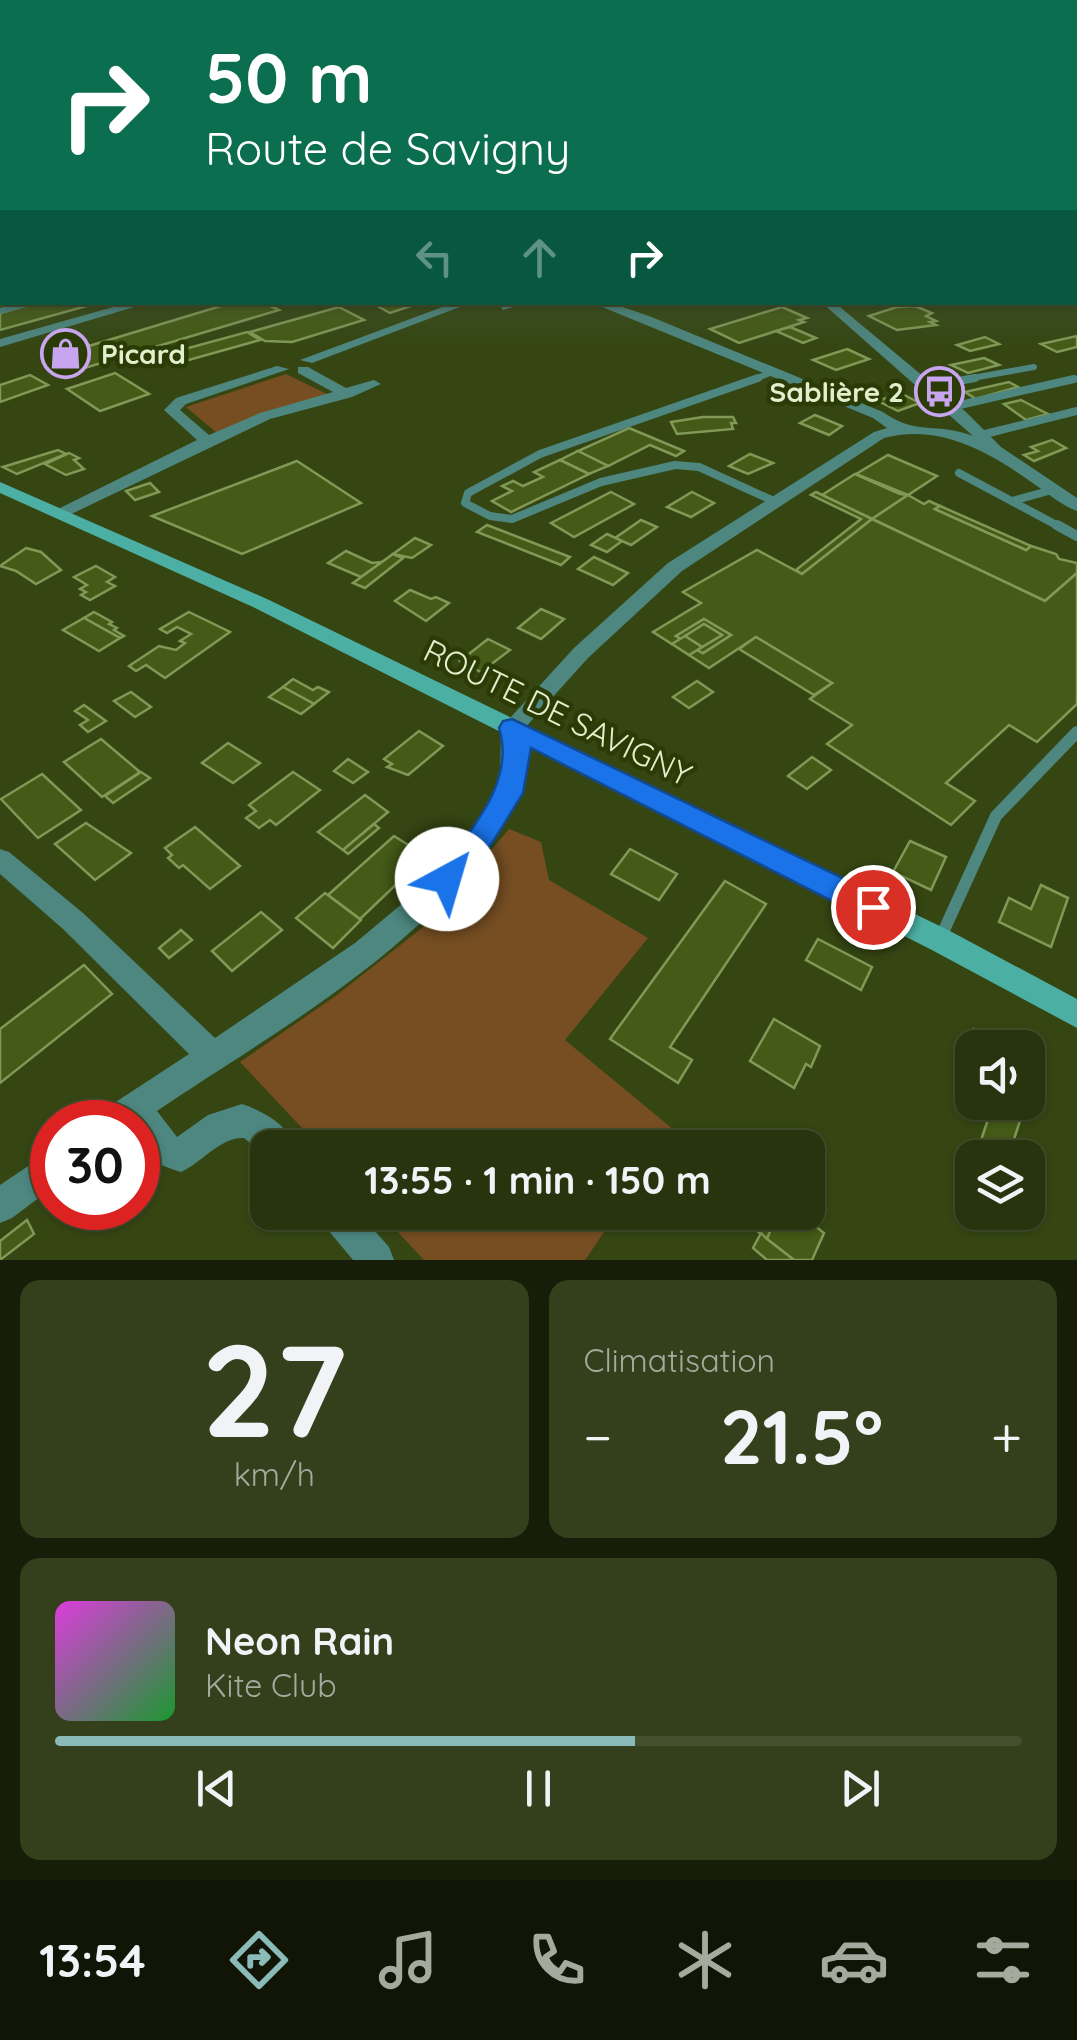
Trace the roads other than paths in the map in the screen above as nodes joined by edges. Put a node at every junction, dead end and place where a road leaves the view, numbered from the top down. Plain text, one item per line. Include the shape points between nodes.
1 (135, 305) edge
2 (460, 305) edge
3 (604, 305) edge
4 (830, 305) edge
5 (0, 343) edge
6 (305, 365) junction
7 (1034, 366) dead end
8 (772, 372) junction
9 (1074, 379) dead end
10 (374, 384) dead end
11 (926, 387) junction
12 (346, 394) junction
13 (951, 407) junction
14 (1077, 411) edge
15 (898, 430) junction
16 (981, 435) junction
17 (208, 441) junction
18 (996, 450) junction
19 (959, 474) dead end
20 (0, 488) edge
21 (1052, 490) junction
22 (1011, 501) junction
23 (776, 502) junction
24 (1077, 506) edge
25 (59, 513) junction
26 (1077, 536) edge
27 (512, 728) junction
28 (1077, 732) edge
29 (0, 859) edge
30 (940, 940) junction
31 (1077, 1014) edge
32 (211, 1054) junction
33 (144, 1100) edge
34 (265, 1130) edge
35 (160, 1146) edge
36 (30, 1184) edge
37 (0, 1206) edge
38 (351, 1230) edge
39 (376, 1260) edge

1 - 5 street
2 - 6 street
3 - 8 street
4 - 11 street
6 - 12 street
6 - 17 street via 288,361 282,369 171,410
7 - 11 lane
8 - 15 street via 878,414
8 - 23 lane via 700,404 537,453 468,492 465,503 512,519 601,482 675,466 698,467
9 - 13 lane
10 - 12 street
11 - 13 street
12 - 17 street via 265,416
13 - 16 street
14 - 16 lane
15 - 18 street via 955,434
15 - 23 street
16 - 18 street
17 - 25 street
18 - 21 street
19 - 22 lane
20 - 25 main road, ROUTE DE SAVIGNY
21 - 22 lane
21 - 24 street
22 - 26 lane
23 - 27 street via 675,567 629,606
25 - 27 main road, ROUTE DE SAVIGNY
27 - 30 main road, ROUTE DE SAVIGNY
27 - 32 street via 518,748 509,793 466,860 343,971
28 - 30 lane via 996,816
29 - 32 street
30 - 31 main road, ROUTE DE SAVIGNY
32 - 33 street
34 - 35 street via 248,1119 226,1124 181,1156
36 - 37 street
38 - 39 street

